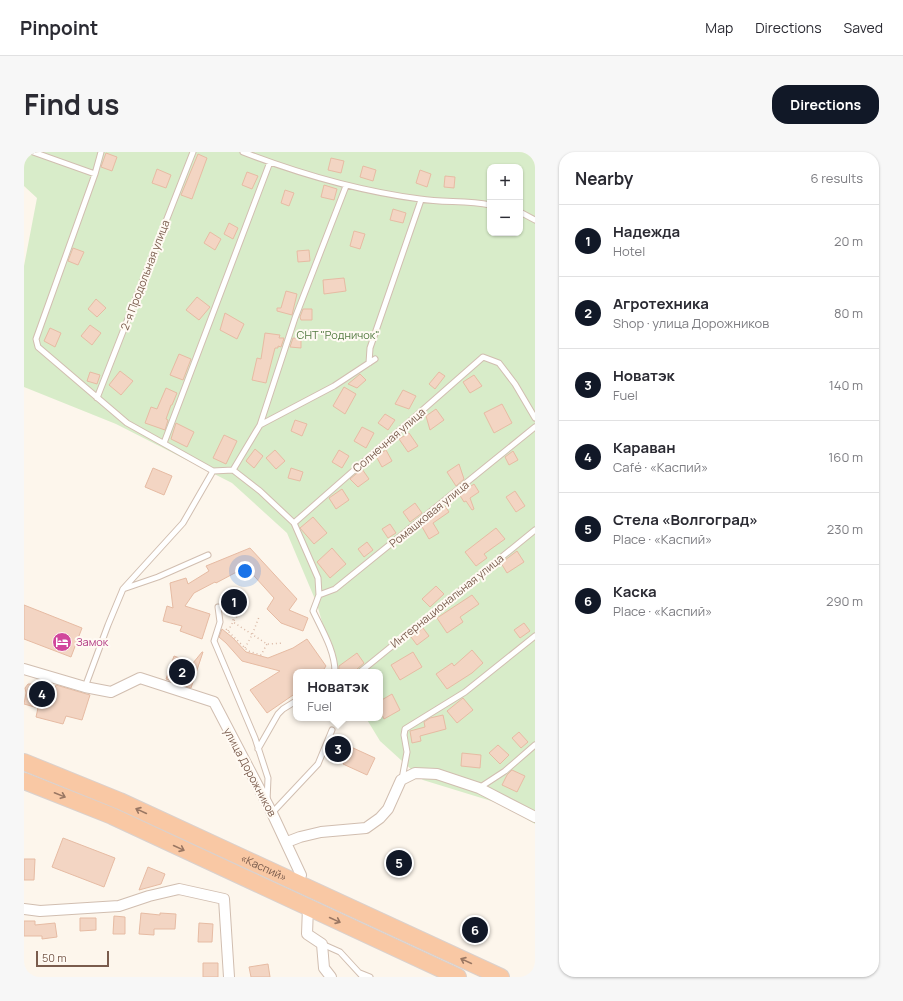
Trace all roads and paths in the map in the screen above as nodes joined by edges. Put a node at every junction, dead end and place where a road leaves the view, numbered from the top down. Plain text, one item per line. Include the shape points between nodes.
1 (33, 152) edge
2 (101, 152) edge
3 (193, 152) edge
4 (243, 152) edge
5 (270, 162) junction
6 (95, 174) junction
7 (346, 186) junction
8 (421, 200) junction
9 (487, 204) edge
10 (523, 214) edge
11 (535, 220) edge
12 (375, 359) dead end
13 (369, 363) junction
14 (97, 398) junction
15 (535, 418) edge
16 (260, 425) junction
17 (535, 427) edge
18 (164, 443) junction
19 (233, 470) junction
20 (213, 471) junction
21 (294, 523) junction
22 (535, 530) edge
23 (208, 555) dead end
24 (123, 589) junction
25 (319, 595) junction
26 (218, 607) dead end
27 (243, 608) dead end
28 (259, 617) dead end
29 (220, 622) junction
30 (233, 622) junction
31 (228, 631) junction
32 (252, 635) junction
33 (535, 636) edge
34 (283, 643) dead end
35 (266, 644) junction
36 (245, 648) junction
37 (24, 669) edge
38 (335, 669) edge
39 (364, 669) edge
40 (85, 687) junction
41 (293, 703) edge
42 (332, 730) dead end
43 (535, 745) edge
44 (258, 749) junction
45 (24, 762) edge
46 (402, 780) junction
47 (24, 781) edge
48 (479, 788) junction
49 (270, 808) junction
50 (535, 817) edge
51 (287, 842) junction
52 (299, 878) junction
53 (308, 907) junction
54 (24, 909) edge
55 (322, 944) junction
56 (358, 971) junction
57 (229, 977) edge
58 (331, 977) edge
59 (363, 977) edge
60 (370, 977) edge
61 (458, 977) edge
62 (501, 977) edge

1 - 6 lane
2 - 6 lane
3 - 14 lane, 2-я Продольная улица
4 - 5 lane
5 - 7 lane
5 - 18 lane
6 - 14 lane via 36,339 38,347
7 - 8 lane
7 - 16 lane via 295,318
8 - 9 lane
8 - 13 lane via 370,348
10 - 11 lane
12 - 13 lane
13 - 16 lane via 334,386
14 - 18 lane via 127,423
15 - 21 lane, Солнечная улица via 500,363 483,357
16 - 19 lane
17 - 25 lane, Ромашковая улица via 335,589
18 - 20 lane
19 - 20 lane
19 - 21 lane
20 - 24 lane via 183,523
21 - 25 lane via 318,578
22 - 39 lane, Интернациональная улица
23 - 24 lane
24 - 40 lane
25 - 38 lane via 313,611 330,646
26 - 29 lane
27 - 30 path
28 - 32 path
29 - 30 path via 225,606 234,614
29 - 31 path
29 - 44 lane via 214,641
30 - 31 path
30 - 32 path
31 - 36 path
32 - 35 path
32 - 36 path
33 - 46 lane via 465,692 405,729 407,752
34 - 35 path
35 - 36 path via 261,655
37 - 40 street
40 - 49 street, улица Дорожников via 111,692 140,678 214,702
41 - 44 lane via 278,714
42 - 49 lane via 318,764
43 - 48 lane
44 - 49 lane via 268,778
52 -> 45 highway, «Каспий»
46 - 48 street via 416,773 437,774
46 - 51 street via 388,809 366,828 320,832
47 -> 53 highway, «Каспий» via 112,816
48 - 50 street
49 - 51 street, улица Дорожников
51 - 52 street, улица Дорожников
62 -> 52 highway, «Каспий» via 312,889
53 - 55 street via 307,934
53 -> 61 highway, «Каспий»
54 - 57 street via 40,911 119,906 179,889 224,899
55 - 56 lane via 340,952
55 - 58 street via 324,968
56 - 59 lane
56 - 60 lane

